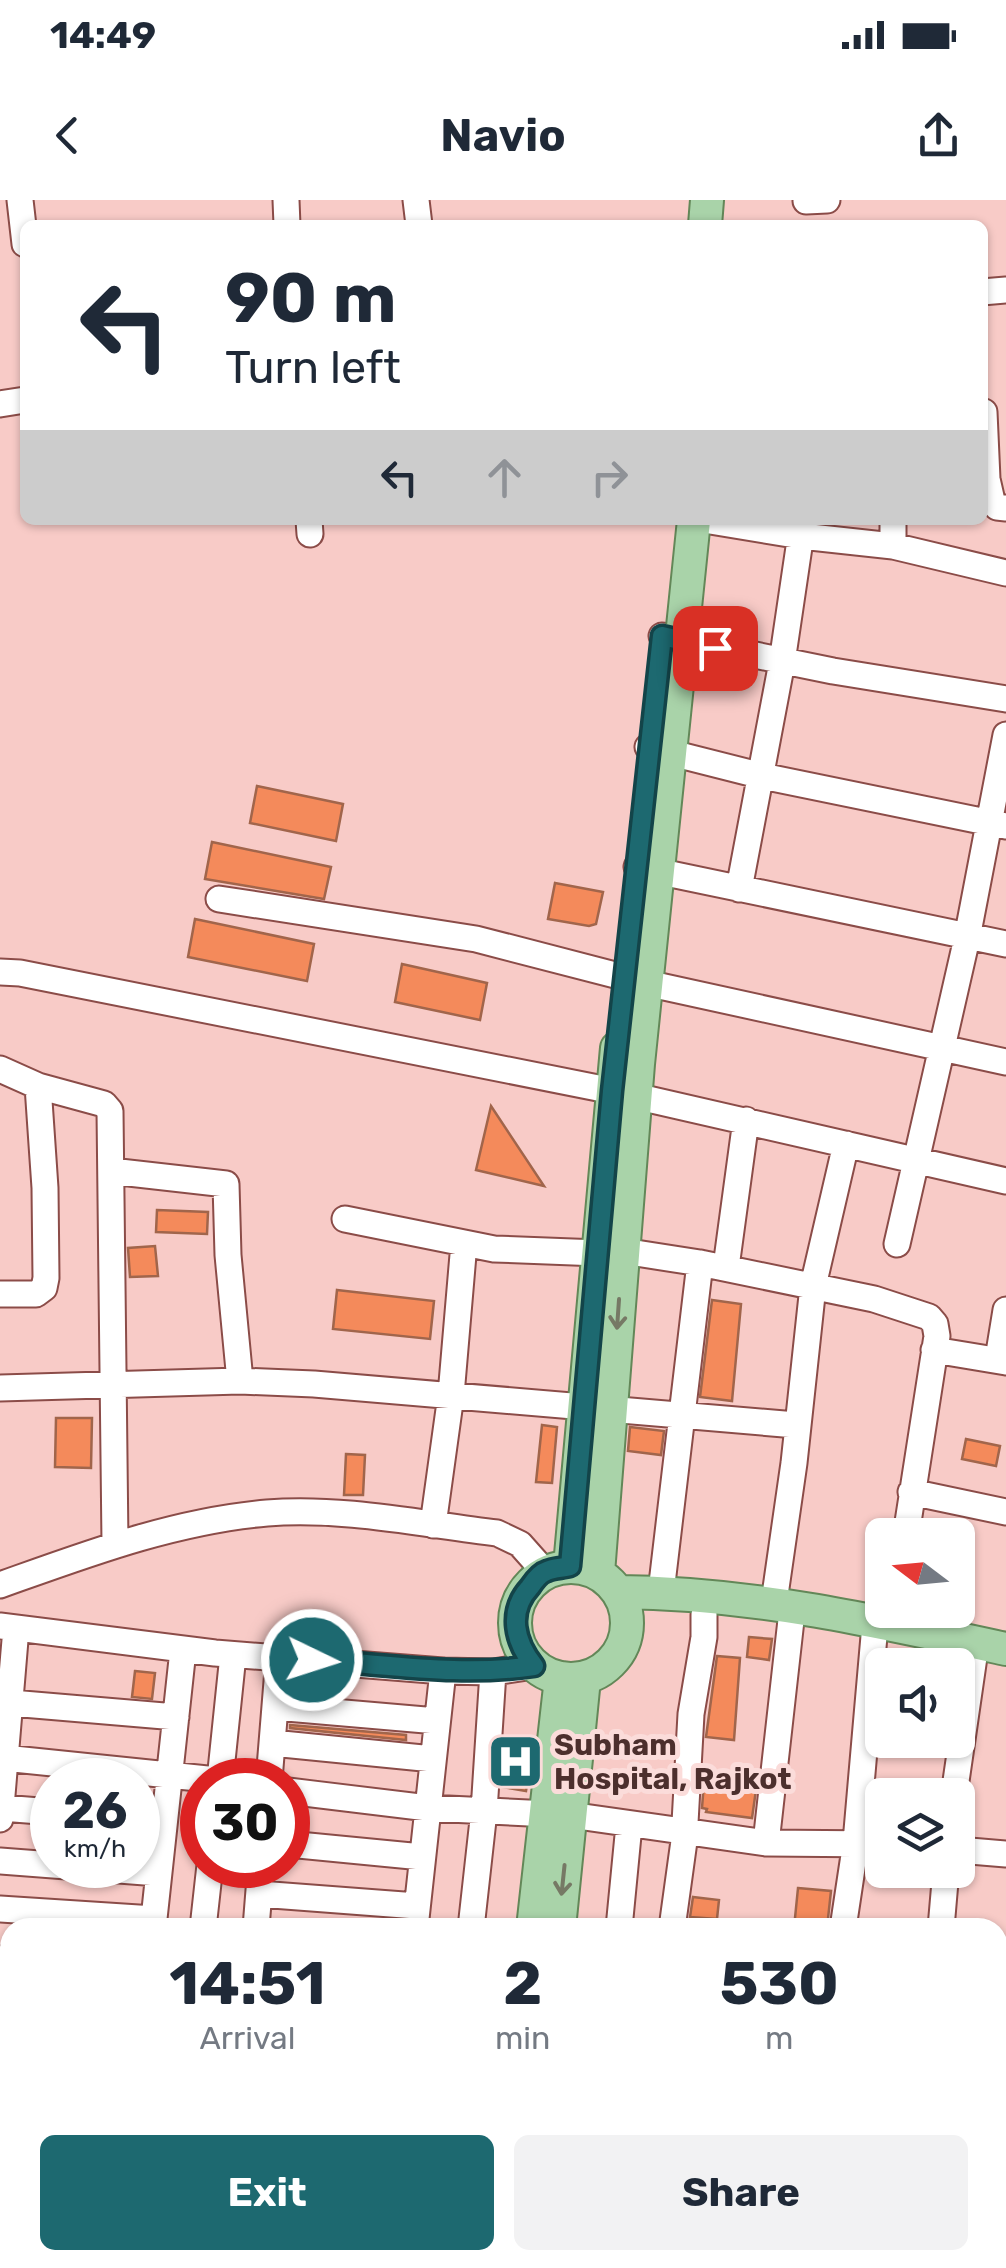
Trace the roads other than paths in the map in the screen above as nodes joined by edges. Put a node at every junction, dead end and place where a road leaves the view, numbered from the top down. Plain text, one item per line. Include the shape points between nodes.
1 (827, 200) edge
2 (806, 201) edge
3 (988, 478) edge
4 (1006, 508) edge
5 (672, 525) edge
6 (693, 525) edge
7 (765, 525) edge
8 (893, 525) edge
9 (802, 528) edge
10 (894, 546) junction
11 (1006, 573) edge
12 (672, 639) junction
13 (782, 662) junction
14 (1006, 699) edge
15 (1006, 735) edge
16 (659, 750) junction
17 (762, 776) junction
18 (999, 825) edge
19 (647, 870) junction
20 (739, 888) junction
21 (219, 899) dead end
22 (967, 938) junction
23 (1006, 944) edge
24 (0, 972) edge
25 (635, 980) junction
26 (939, 1048) junction
27 (1006, 1062) edge
28 (0, 1069) edge
29 (38, 1086) junction
30 (624, 1094) junction
31 (746, 1120) junction
32 (846, 1144) junction
33 (914, 1160) junction
34 (111, 1170) junction
35 (1006, 1181) edge
36 (344, 1219) dead end
37 (464, 1243) junction
38 (897, 1244) dead end
39 (611, 1252) junction
40 (700, 1263) junction
41 (726, 1268) junction
42 (814, 1286) junction
43 (0, 1294) edge
44 (1006, 1310) edge
45 (934, 1350) junction
46 (1002, 1360) edge
47 (240, 1381) junction
48 (113, 1384) junction
49 (0, 1388) edge
50 (451, 1395) junction
51 (597, 1407) junction
52 (683, 1413) junction
53 (796, 1425) junction
54 (911, 1492) junction
55 (1006, 1512) edge
56 (908, 1518) edge
57 (433, 1525) junction
58 (115, 1544) junction
59 (592, 1583) junction
60 (0, 1585) edge
61 (661, 1592) junction
62 (782, 1611) junction
63 (704, 1615) junction
64 (865, 1623) edge
65 (8, 1627) edge
66 (890, 1628) edge
67 (893, 1628) edge
68 (895, 1628) edge
69 (949, 1648) edge
70 (1006, 1649) edge
71 (182, 1650) junction
72 (233, 1655) junction
73 (279, 1657) junction
74 (975, 1657) edge
75 (1006, 1664) edge
76 (442, 1671) junction
77 (494, 1672) junction
78 (560, 1674) junction
79 (10, 1703) junction
80 (275, 1707) junction
81 (176, 1717) junction
82 (437, 1721) junction
83 (272, 1744) junction
84 (4, 1758) junction
85 (221, 1758) edge
86 (270, 1758) edge
87 (433, 1759) junction
88 (172, 1774) junction
89 (180, 1775) edge
90 (310, 1794) edge
91 (428, 1808) junction
92 (484, 1812) junction
93 (30, 1813) edge
94 (1, 1814) edge
95 (557, 1814) junction
96 (160, 1821) edge
97 (164, 1821) junction
98 (629, 1825) junction
99 (684, 1832) junction
100 (856, 1842) junction
101 (766, 1843) junction
102 (865, 1843) edge
103 (310, 1846) edge
104 (975, 1851) edge
105 (1006, 1854) edge
106 (160, 1856) edge
107 (422, 1857) junction
108 (0, 1861) edge
109 (30, 1863) edge
110 (157, 1888) edge
111 (207, 1888) edge
112 (260, 1888) edge
113 (944, 1888) edge
114 (259, 1894) junction
115 (0, 1909) edge
116 (416, 1917) edge
117 (99, 1918) edge
118 (154, 1918) edge
119 (204, 1918) edge
120 (257, 1918) edge
121 (472, 1918) edge
122 (535, 1918) edge
123 (558, 1918) edge
124 (620, 1918) edge
125 (673, 1918) edge
126 (845, 1918) edge
127 (942, 1918) edge

1 - 2 street
3 - 4 street via 997,506
5 - 12 main road
6 - 12 main road
7 - 9 street
8 - 10 street
9 - 10 street
9 - 13 street
10 - 11 street
12 - 13 street
12 - 16 main road
13 - 14 street
13 - 17 street
15 - 18 street
16 - 17 street
16 - 19 main road
17 - 18 street
17 - 20 street
18 - 22 street
19 - 20 street
19 - 25 main road
20 - 22 street
21 - 25 street via 476,938
22 - 23 street
22 - 26 street
24 - 30 street
25 - 26 street
25 - 30 main road
26 - 27 street
26 - 33 street
28 - 29 street
29 - 34 street via 104,1104 110,1111
29 - 43 street via 46,1278 36,1294
30 - 31 street
30 - 39 main road
31 - 32 street
31 - 41 street
32 - 33 street
32 - 42 street
33 - 35 street
33 - 38 street
34 - 47 street via 226,1184
34 - 48 street
36 - 37 street
37 - 39 street
37 - 50 street
39 - 40 street
39 - 51 main road
40 - 41 street
40 - 52 street
41 - 42 street
42 - 45 street via 929,1317 936,1324
42 - 53 street
44 - 46 street
45 - 46 street
45 - 54 street
47 - 48 street
47 - 50 street
48 - 49 street
48 - 58 street
50 - 51 street
50 - 57 street
51 - 52 street
51 - 59 main road
52 - 53 street
52 - 61 street
53 - 62 street
54 - 55 street
54 - 56 street
57 - 58 street via 268,1513
57 - 59 street via 511,1538
58 - 60 street
59 - 61 main road
59 - 63 main road
59 - 78 main road via 628,1631 613,1662 600,1672
59 - 78 main road via 523,1594 516,1612 522,1650
61 - 62 main road
62 - 63 main road
62 - 64 main road
62 - 101 street
63 - 99 street
65 - 71 street
65 - 79 street
66 - 100 street
67 - 69 main road
68 - 70 main road
71 - 72 street
71 - 81 street
72 - 73 street
72 - 85 street
73 - 76 street
73 - 80 street
74 - 75 main road
76 - 77 street
76 - 82 street
77 - 78 street
77 - 92 street
78 - 95 main road
79 - 81 street
79 - 84 street
80 - 82 street
80 - 83 street
81 - 88 street
82 - 87 street
83 - 86 street
83 - 87 street
84 - 88 street
84 - 94 street
87 - 91 street
88 - 89 street
88 - 97 street
90 - 91 street
91 - 92 street
91 - 107 street
92 - 95 street
92 - 121 street
93 - 94 street
95 - 98 street
95 - 122 main road
95 -> 123 main road
96 - 97 street
97 - 106 street
98 - 99 street
98 - 124 street
99 - 101 street
99 - 125 street
100 - 101 street
100 - 102 street
100 - 126 street
103 - 107 street
104 - 105 street
107 - 116 street
108 - 109 street
110 - 118 street
111 - 119 street
112 - 114 street
113 - 127 street
114 - 116 street
114 - 120 street
115 - 117 street

